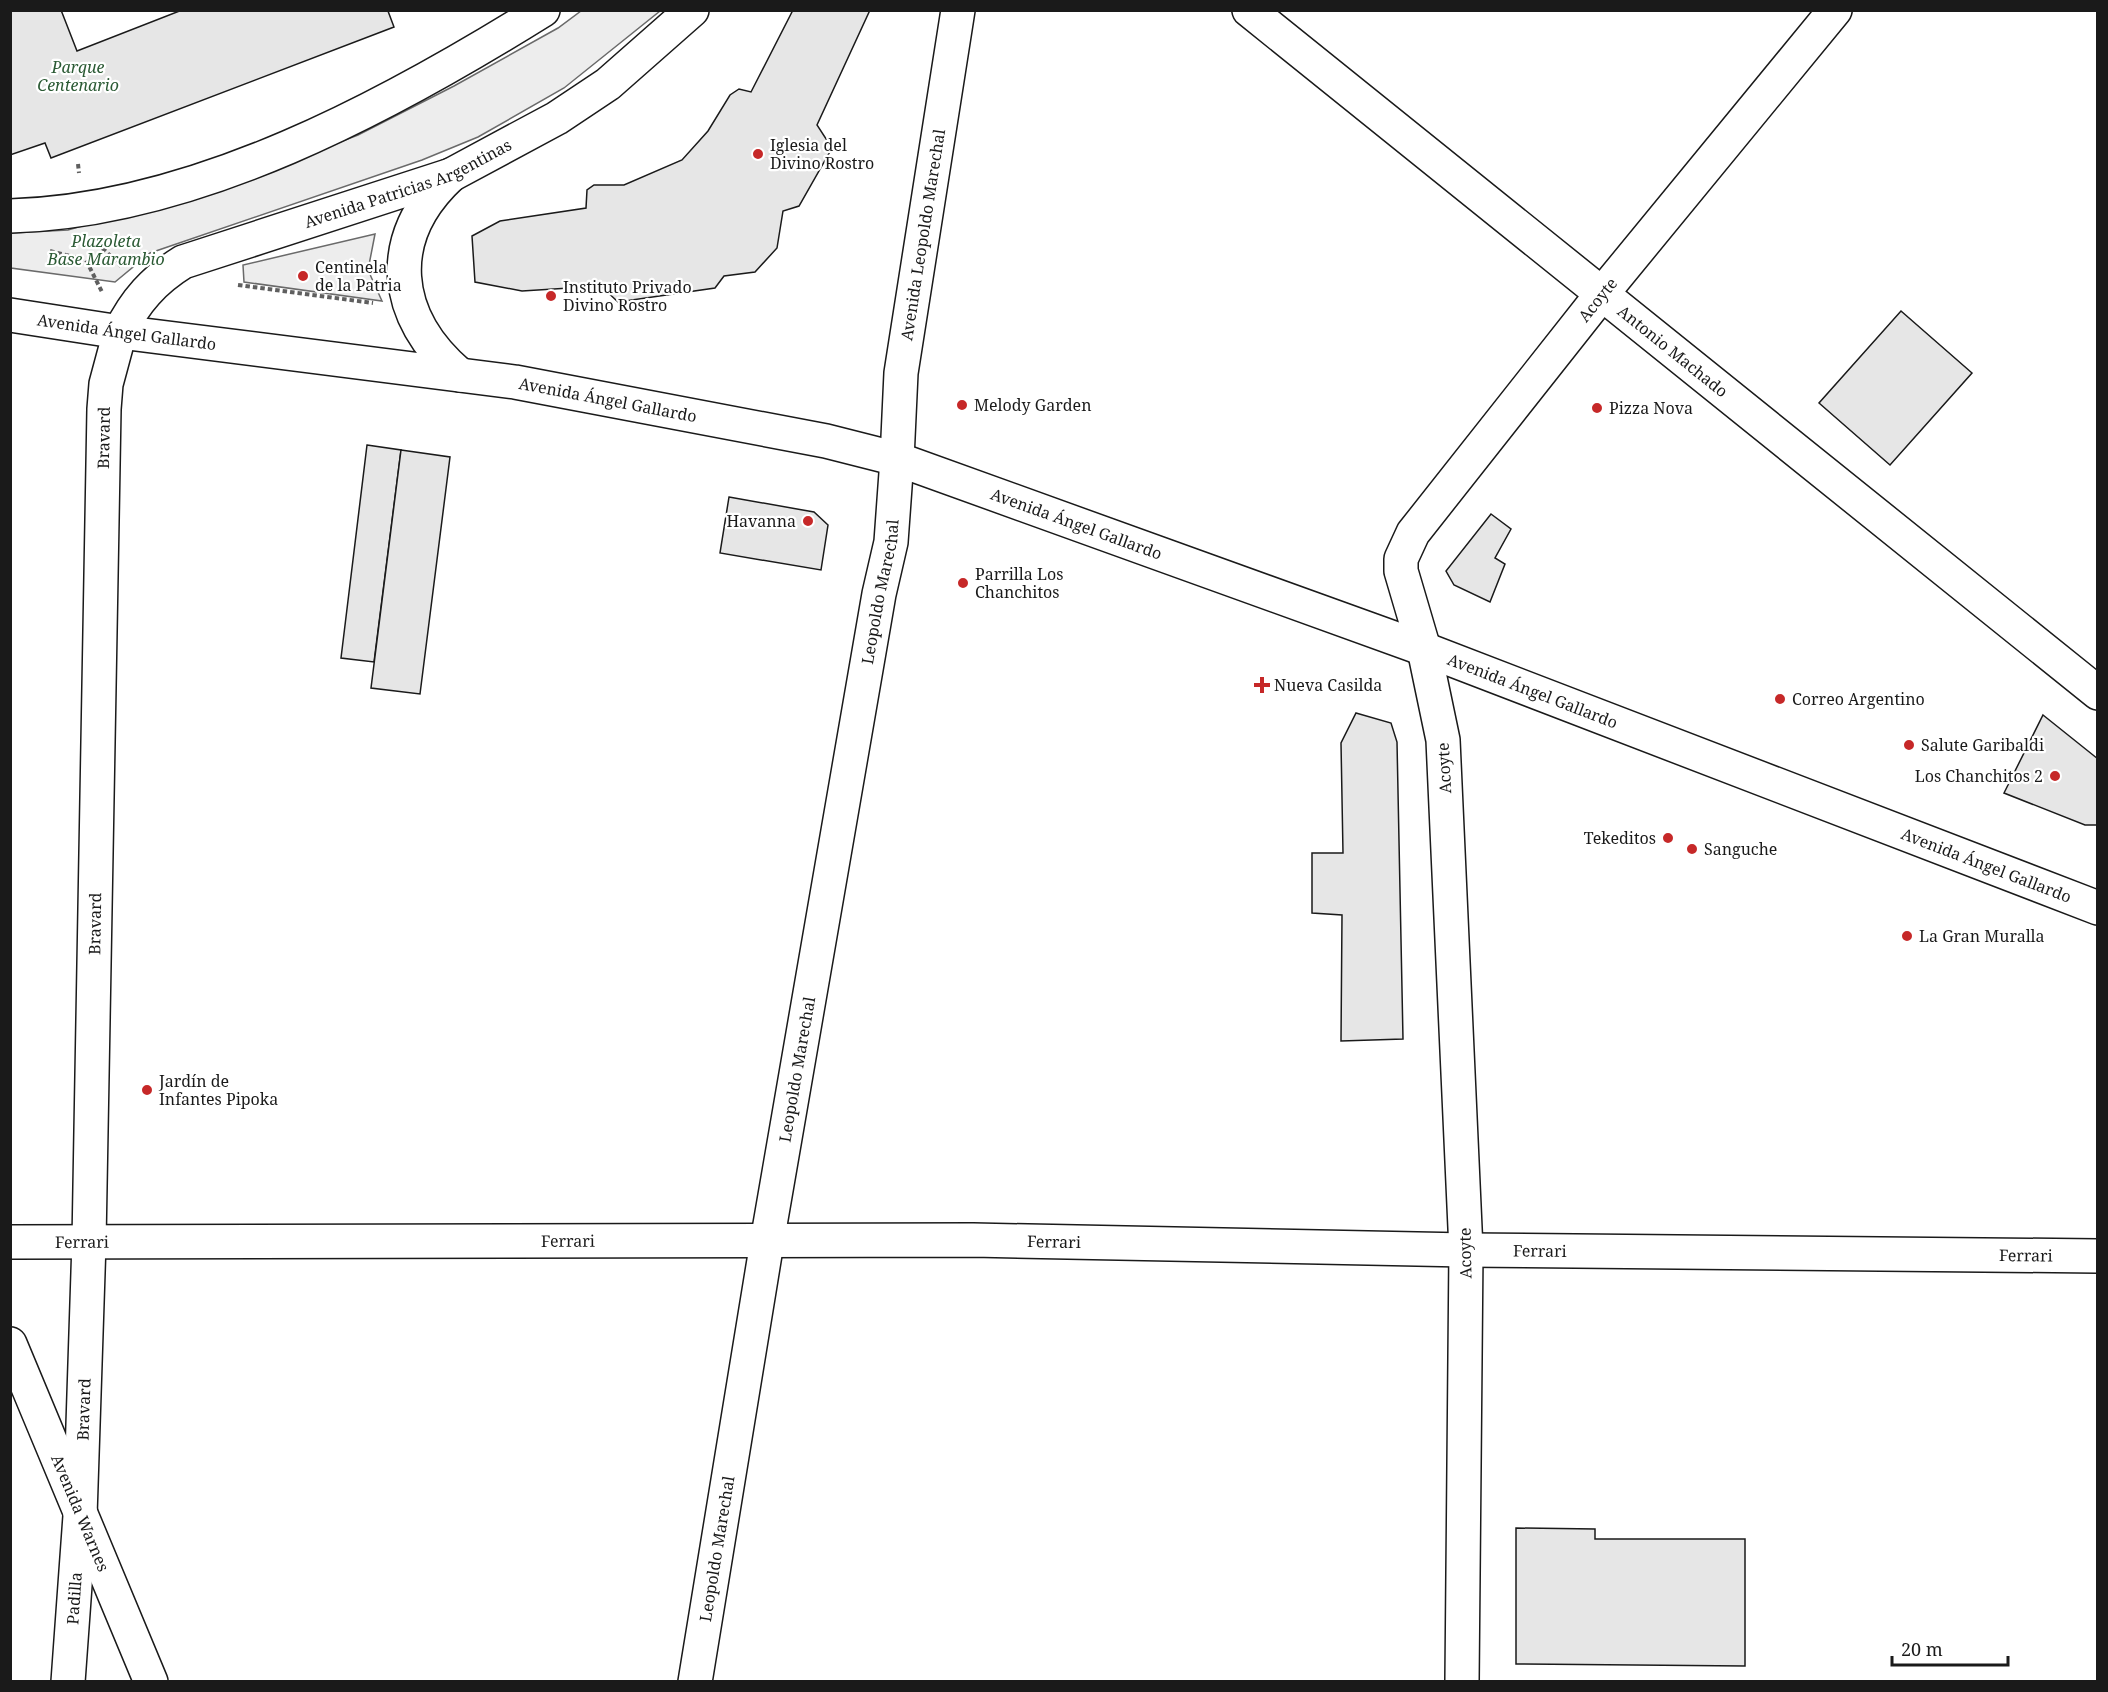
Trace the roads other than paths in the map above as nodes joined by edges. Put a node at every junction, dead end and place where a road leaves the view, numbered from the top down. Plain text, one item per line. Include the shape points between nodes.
1 (543, 10) edge
2 (692, 10) edge
3 (958, 10) edge
4 (1249, 10) edge
5 (1835, 10) edge
6 (451, 175) junction
7 (10, 216) edge
8 (1601, 295) junction
9 (10, 315) edge
10 (120, 332) junction
11 (460, 375) junction
12 (897, 459) junction
13 (1424, 649) junction
14 (2097, 693) edge
15 (2097, 908) edge
16 (10, 1242) edge
17 (89, 1242) junction
18 (767, 1242) junction
19 (1466, 1250) junction
20 (2097, 1256) edge
21 (10, 1344) edge
22 (80, 1516) junction
23 (68, 1682) edge
24 (151, 1682) edge
25 (695, 1682) edge
26 (1462, 1682) edge

1 - 7 street via 426,82 334,126 213,176 87,208
2 - 6 street, Avenida Patricias Argentinas via 599,90
3 - 12 street, Avenida Leopoldo Marechal via 901,373
4 - 8 street, Antonio Machado
5 - 8 street, Acoyte
6 - 10 street, Avenida Patricias Argentinas via 183,262 145,291
6 - 11 street via 426,202 410,235 404,272 410,308 421,334 438,357
8 - 13 street, Acoyte via 1413,533 1401,559 1401,571
8 - 14 street, Antonio Machado
9 - 10 street, Avenida Ángel Gallardo
10 - 11 street, Avenida Ángel Gallardo
10 - 17 street, Bravard via 106,384 104,409
11 - 12 street, Avenida Ángel Gallardo via 826,441
12 - 13 street, Avenida Ángel Gallardo
12 - 18 street, Leopoldo Marechal via 891,542
13 - 15 street, Avenida Ángel Gallardo
13 - 19 street, Acoyte via 1443,740
16 - 17 street, Ferrari
17 - 18 street, Ferrari
17 - 22 street, Bravard
18 - 19 street, Ferrari via 974,1240
18 - 25 street, Leopoldo Marechal
19 - 20 street, Ferrari
19 - 26 street, Acoyte
21 - 22 street, Avenida Warnes
22 - 23 street, Padilla
22 - 24 street, Avenida Warnes

